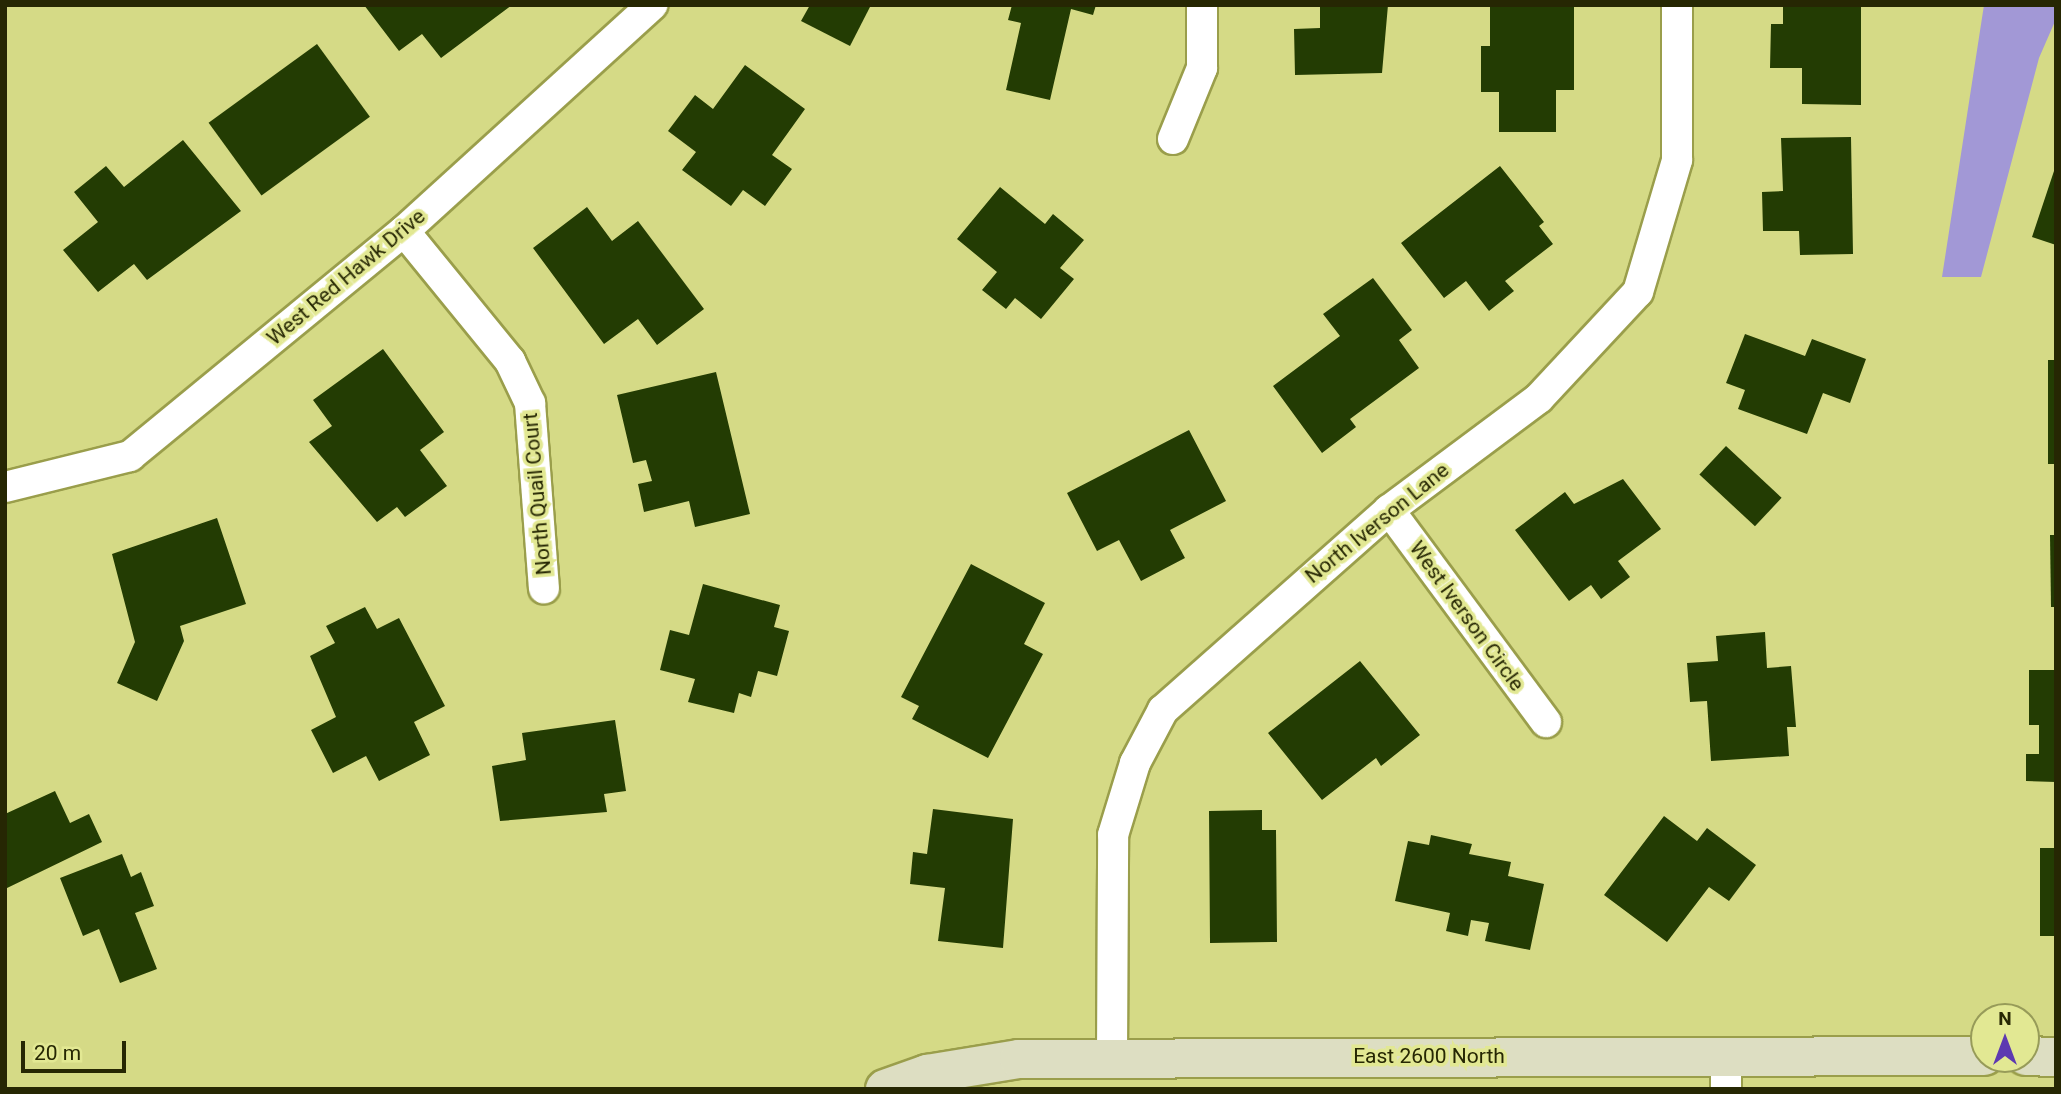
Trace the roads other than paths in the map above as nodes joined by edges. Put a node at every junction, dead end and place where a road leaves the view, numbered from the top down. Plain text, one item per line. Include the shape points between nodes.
1 (652, 5) edge
2 (1202, 5) edge
3 (1677, 5) edge
4 (1173, 139) dead end
5 (404, 231) junction
6 (5, 487) edge
7 (1389, 510) junction
8 (544, 588) dead end
9 (1546, 722) dead end
10 (1112, 1057) junction
11 (1970, 1057) edge
12 (1727, 1072) edge
13 (885, 1089) edge

1 - 5 street, West Red Hawk Drive
2 - 4 street via 1202,68
3 - 7 street, North Iverson Lane via 1677,160 1638,292 1539,398
5 - 6 street, West Red Hawk Drive via 130,456
5 - 8 street, North Quail Court via 510,361 530,403
7 - 9 street, West Iverson Circle
7 - 10 street, North Iverson Lane via 1201,670 1163,710 1135,763 1113,835
10 - 12 street, East 2600 North
10 - 13 street, East 2600 North via 1018,1059 927,1074
11 - 12 street, East 2600 North

